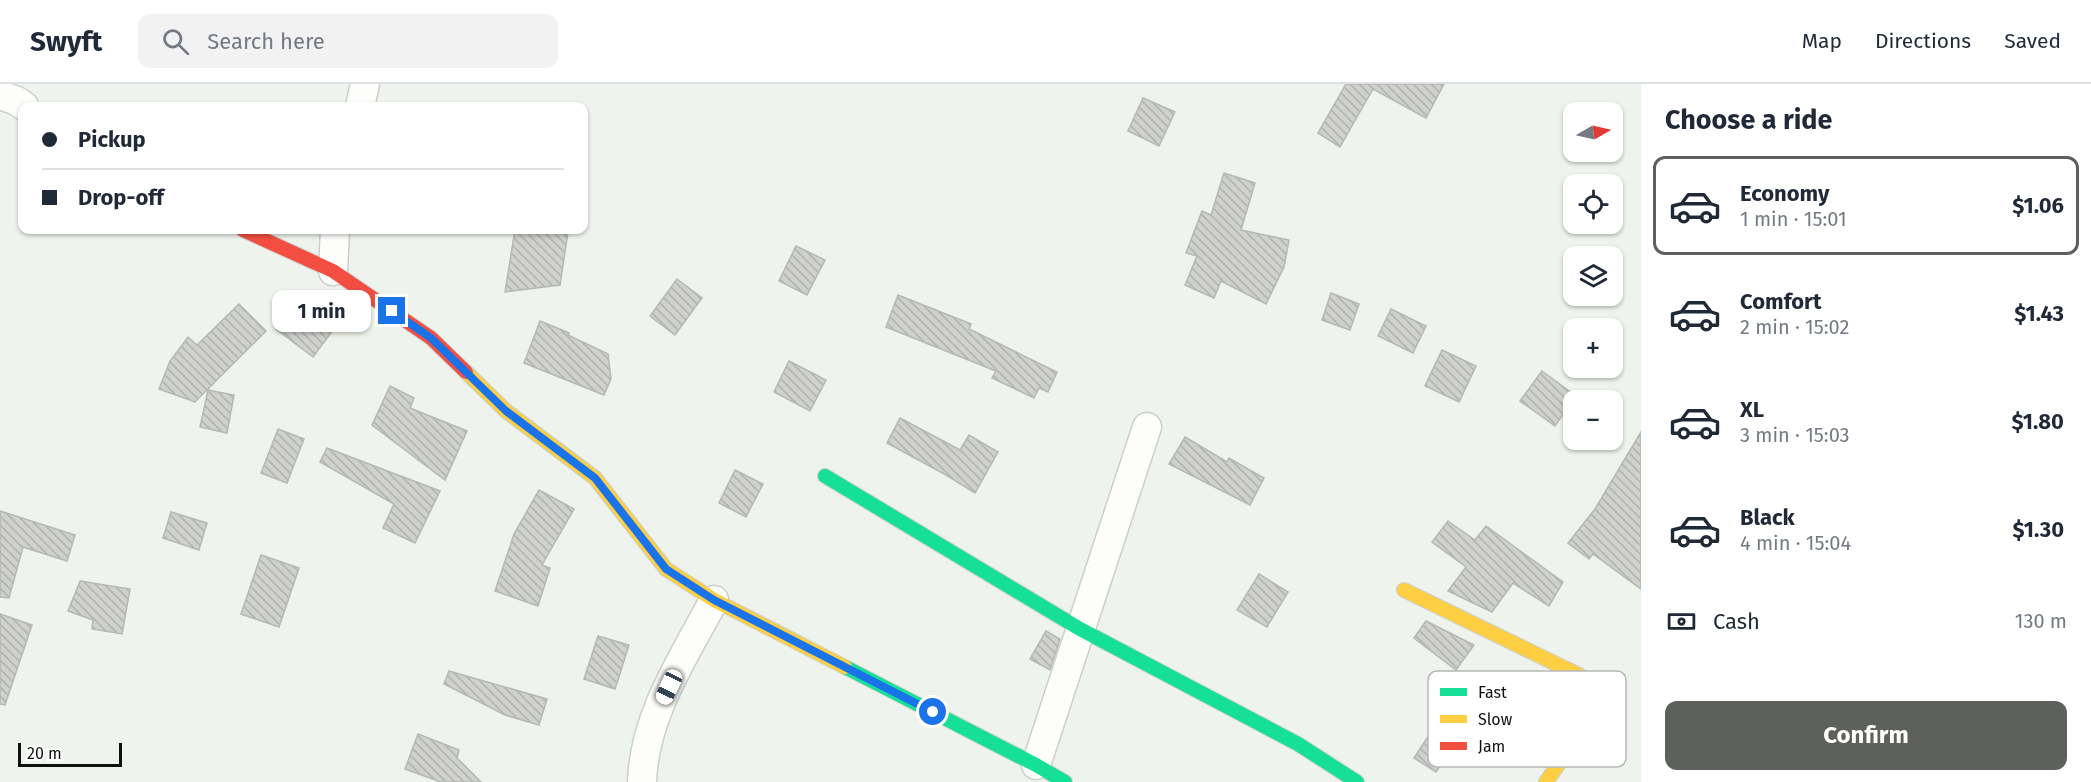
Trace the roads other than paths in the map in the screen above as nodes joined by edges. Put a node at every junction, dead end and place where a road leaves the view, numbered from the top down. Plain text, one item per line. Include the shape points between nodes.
1 (365, 84) edge
2 (361, 102) edge
3 (252, 234) edge
4 (334, 234) edge
5 (333, 271) junction
6 (1147, 427) dead end
7 (825, 476) dead end
8 (1404, 590) dead end
9 (714, 600) junction
10 (1080, 629) junction
11 (1571, 671) edge
12 (1036, 765) junction
13 (1556, 767) edge
14 (642, 782) edge
15 (1065, 782) edge
16 (1357, 782) edge
17 (1546, 782) edge

1 - 2 street
3 - 5 street
4 - 5 street
5 - 9 street via 431,338 506,411 595,478 666,569
6 - 10 street
7 - 10 street
8 - 11 street
9 - 12 street
9 - 14 street via 648,734
10 - 12 street
10 - 16 street via 1298,744
12 - 15 street
13 - 17 street

